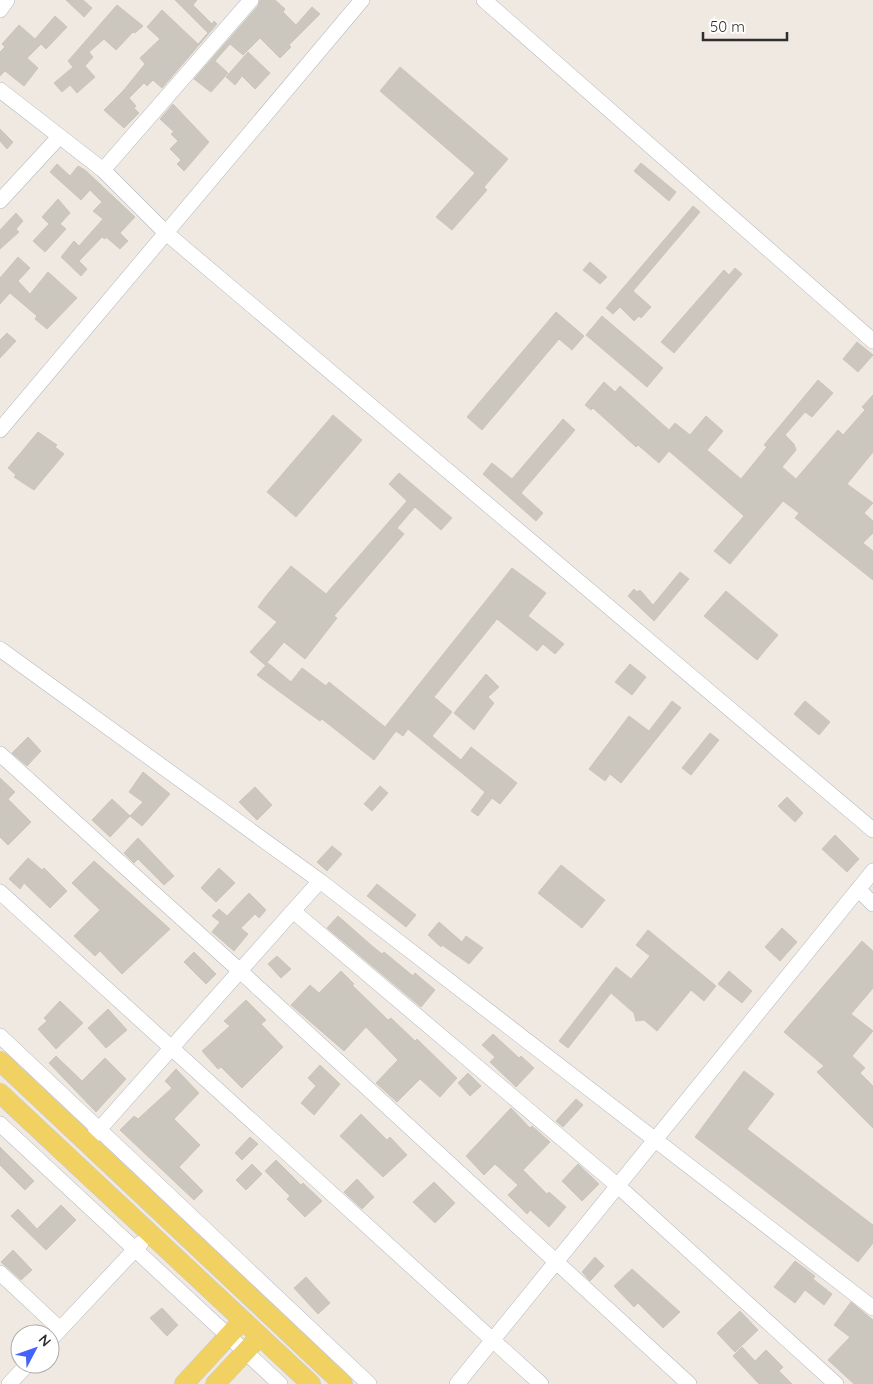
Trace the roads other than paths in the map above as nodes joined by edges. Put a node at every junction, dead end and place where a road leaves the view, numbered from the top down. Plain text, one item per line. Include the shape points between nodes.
1 (7, 0) edge
2 (251, 0) edge
3 (362, 0) edge
4 (484, 0) edge
5 (0, 10) edge
6 (0, 91) edge
7 (59, 137) junction
8 (104, 170) junction
9 (0, 200) edge
10 (166, 232) junction
11 (873, 341) edge
12 (0, 430) edge
13 (0, 649) edge
14 (0, 754) edge
15 (873, 830) edge
16 (873, 870) edge
17 (320, 881) junction
18 (858, 890) junction
19 (0, 892) edge
20 (873, 904) edge
21 (293, 911) junction
22 (240, 971) junction
23 (0, 1036) edge
24 (171, 1048) junction
25 (0, 1061) edge
26 (0, 1093) edge
27 (0, 1124) edge
28 (94, 1135) junction
29 (656, 1139) junction
30 (618, 1186) junction
31 (151, 1233) junction
32 (135, 1249) junction
33 (556, 1262) junction
34 (0, 1273) edge
35 (873, 1308) edge
36 (243, 1320) junction
37 (45, 1324) edge
38 (60, 1330) edge
39 (229, 1336) junction
40 (260, 1336) junction
41 (493, 1340) junction
42 (245, 1352) junction
43 (18, 1374) edge
44 (9, 1384) edge
45 (184, 1384) edge
46 (215, 1384) edge
47 (280, 1384) edge
48 (311, 1384) edge
49 (344, 1384) edge
50 (369, 1384) edge
51 (457, 1384) edge
52 (541, 1384) edge
53 (689, 1384) edge
54 (836, 1384) edge

1 - 5 street
2 - 8 street
3 - 10 street
4 - 11 street
6 - 7 street
7 - 8 street
7 - 9 street
8 - 10 street
10 - 12 street
10 - 15 street
13 - 17 street
14 - 22 street
16 - 18 street
17 - 21 street
17 - 29 street
18 - 20 street
18 - 29 street
19 - 24 street
21 - 22 street
21 - 30 street
22 - 24 street
22 - 33 street
23 - 28 street
24 - 28 street
24 - 41 street
25 - 28 main road
26 - 31 main road
27 - 32 street
28 - 49 main road
28 - 50 street
29 - 30 street
29 - 35 street
30 - 33 street
30 - 54 street
31 - 32 street
31 - 36 main road
32 - 38 street
32 - 39 street
33 - 41 street
33 - 53 street
34 - 37 street
36 - 39 main road
36 - 40 main road
39 - 42 street
39 - 45 main road
40 - 42 main road
40 - 48 main road
41 - 51 street
41 - 52 street
42 - 46 main road
42 - 47 street
43 - 44 street

